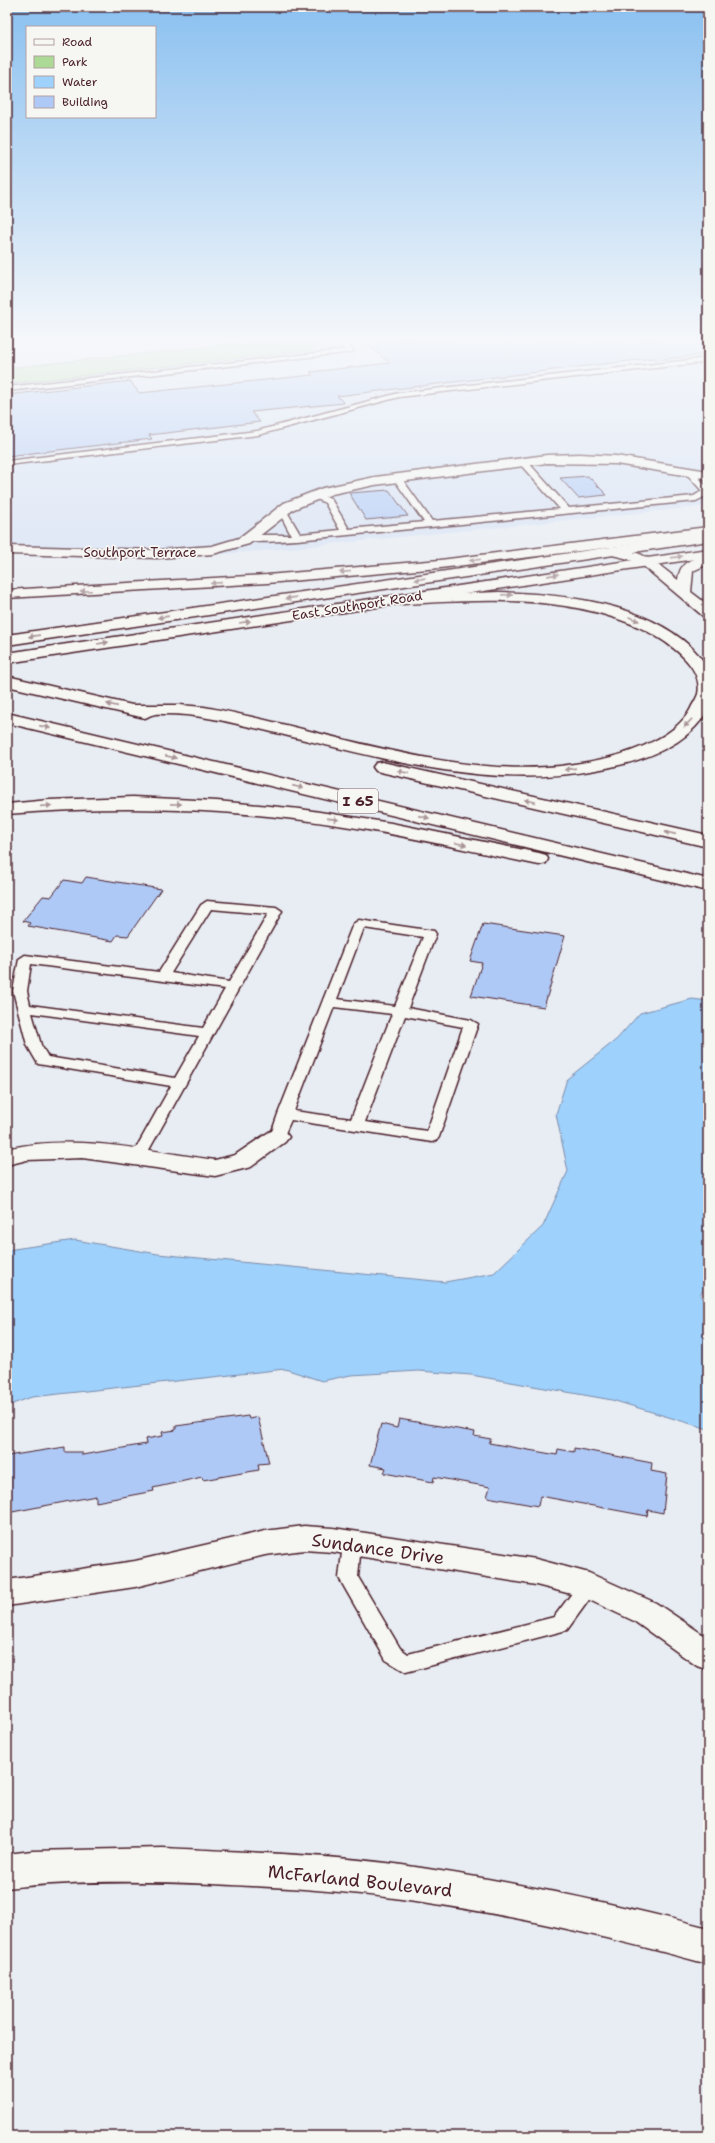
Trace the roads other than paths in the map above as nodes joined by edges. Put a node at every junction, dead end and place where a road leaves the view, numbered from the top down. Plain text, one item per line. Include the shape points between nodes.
1 (209, 439) edge
2 (523, 462) junction
3 (7, 464) edge
4 (689, 472) junction
5 (708, 475) edge
6 (397, 478) junction
7 (315, 496) junction
8 (282, 510) junction
9 (567, 511) junction
10 (430, 524) junction
11 (708, 531) edge
12 (346, 532) junction
13 (297, 537) junction
14 (708, 537) edge
15 (249, 538) junction
16 (7, 550) edge
17 (613, 551) junction
18 (708, 553) edge
19 (708, 559) edge
20 (646, 561) junction
21 (684, 592) junction
22 (7, 594) edge
23 (384, 600) junction
24 (708, 613) edge
25 (11, 640) edge
26 (7, 658) edge
27 (7, 681) edge
28 (131, 710) junction
29 (7, 718) edge
30 (7, 809) edge
31 (708, 842) edge
32 (708, 885) edge
33 (708, 890) edge
34 (163, 976) junction
35 (235, 987) junction
36 (329, 1002) junction
37 (24, 1008) junction
38 (400, 1011) junction
39 (208, 1033) junction
40 (180, 1083) junction
41 (286, 1114) junction
42 (356, 1125) junction
43 (277, 1136) joint
44 (7, 1156) edge
45 (138, 1157) junction
46 (352, 1544) junction
47 (589, 1586) junction
48 (7, 1593) edge
49 (708, 1656) edge
50 (7, 1871) edge
51 (708, 1946) edge

1 - 3 lane
2 - 4 main road, Southport Terrace via 572,458 605,459
2 - 6 main road, Southport Terrace
2 - 9 lane
4 - 5 main road, Southport Terrace
4 - 9 lane via 707,492 696,498
6 - 7 main road, Southport Terrace via 353,485
6 - 10 lane
7 - 8 main road, Southport Terrace
7 - 12 lane via 328,501
8 - 13 lane
8 - 15 main road, Southport Terrace
9 - 10 lane
10 - 12 lane
11 -> 22 main road via 425,566 267,580
12 - 13 lane
13 - 15 lane
14 - 17 main road, East Southport Road
15 - 16 main road, Southport Terrace via 218,549 175,554
17 - 20 main road
17 -> 25 main road, East Southport Road
20 -> 18 main road, East Southport Road
19 - 21 main road via 686,570
20 - 21 main road
23 -> 20 main road, East Southport Road
21 - 24 main road
26 -> 23 main road, East Southport Road
23 -> 28 main road via 505,595 548,598 589,605 632,618 680,645 692,657 704,680 706,693 697,714 679,733 667,741 630,757 545,772 493,770 435,763 194,710
28 -> 27 main road, I 65
31 -> 28 main road, I 65
29 -> 32 main road, I 65
30 -> 33 main road via 127,802 204,804 270,810 372,825
34 - 35 lane
34 - 35 lane via 207,905 276,911
34 - 37 lane via 25,959 20,992
35 - 39 lane
36 - 38 lane
36 - 38 lane via 359,924 430,934
36 - 41 lane
37 - 39 lane
37 - 40 lane via 34,1045 43,1061
38 - 42 lane
38 - 42 lane via 471,1024 432,1137
39 - 40 lane
40 - 45 lane
41 - 42 lane
41 - 43 lane
43 - 45 main road via 243,1161 215,1168
44 - 45 main road via 27,1152 82,1150
46 - 47 main road, Sundance Drive via 536,1572
46 - 47 lane via 348,1578 393,1654 406,1663 560,1624
46 - 48 main road, Sundance Drive via 304,1538 265,1543 135,1574
47 - 49 main road, Sundance Drive via 645,1612
50 - 51 main road, McFarland Boulevard via 32,1868 163,1865 279,1870 394,1881 511,1900

